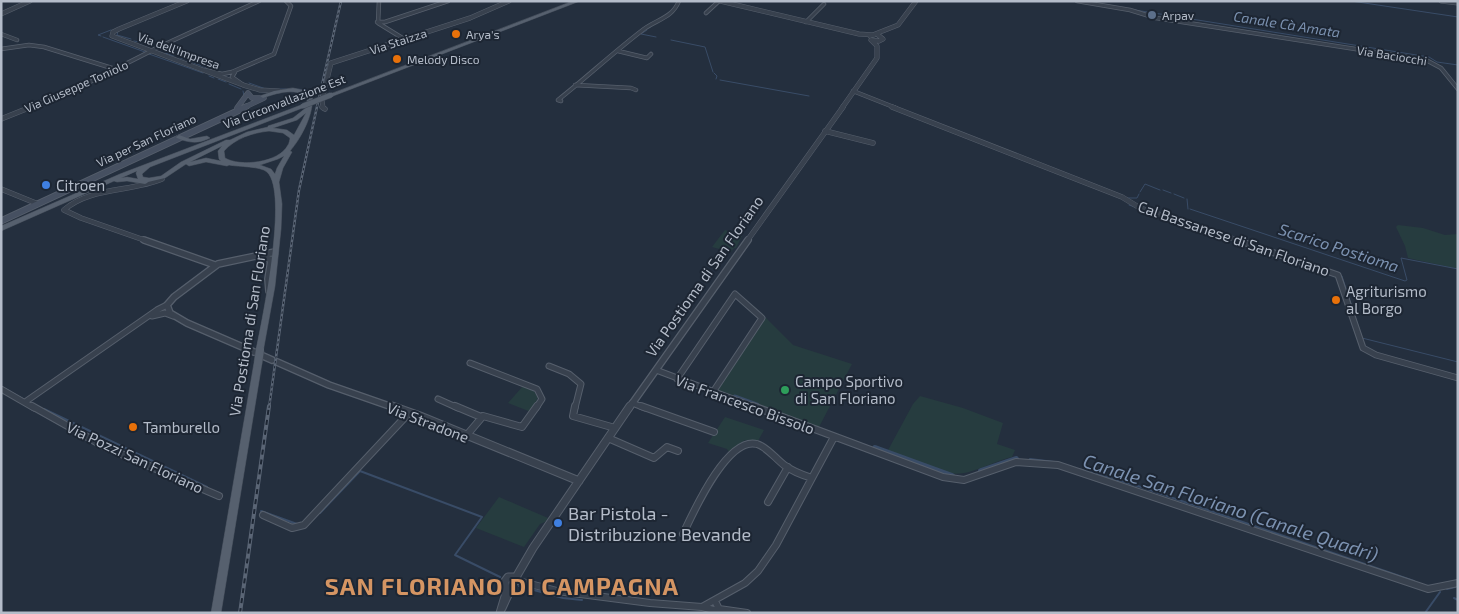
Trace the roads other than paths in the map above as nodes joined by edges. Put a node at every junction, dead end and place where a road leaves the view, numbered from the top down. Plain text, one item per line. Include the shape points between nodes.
1 (30, 1) edge
2 (187, 1) edge
3 (259, 1) edge
4 (286, 1) edge
5 (379, 1) edge
6 (448, 1) edge
7 (509, 1) edge
8 (577, 1) edge
9 (677, 1) edge
10 (720, 1) edge
11 (916, 1) edge
12 (1077, 1) edge
13 (1441, 1) edge
14 (1455, 3) edge
15 (824, 4) dead end
16 (706, 13) dead end
17 (1, 14) edge
18 (377, 17) junction
19 (385, 20) junction
20 (378, 22) junction
21 (806, 22) junction
22 (382, 26) junction
23 (887, 32) junction
24 (1, 34) edge
25 (859, 34) junction
26 (875, 35) junction
27 (882, 39) junction
28 (17, 40) dead end
29 (404, 40) junction
30 (871, 40) junction
31 (131, 44) junction
32 (877, 46) junction
33 (159, 47) junction
34 (1, 49) edge
35 (150, 51) junction
36 (618, 51) junction
37 (650, 54) dead end
38 (163, 56) junction
39 (115, 69) junction
40 (204, 70) junction
41 (235, 72) junction
42 (243, 85) junction
43 (574, 86) junction
44 (1458, 89) edge
45 (258, 90) junction
46 (636, 90) dead end
47 (282, 91) junction
48 (853, 91) junction
49 (248, 93) junction
50 (261, 98) junction
51 (561, 101) dead end
52 (310, 104) junction
53 (301, 107) junction
54 (325, 109) dead end
55 (235, 110) junction
56 (225, 116) junction
57 (1, 119) edge
58 (256, 131) junction
59 (825, 132) junction
60 (179, 137) junction
61 (237, 138) junction
62 (873, 143) dead end
63 (292, 144) junction
64 (190, 148) junction
65 (229, 164) junction
66 (246, 165) junction
67 (158, 179) junction
68 (131, 180) junction
69 (276, 182) junction
70 (1, 189) edge
71 (112, 192) junction
72 (69, 198) junction
73 (38, 204) junction
74 (280, 217) junction
75 (1, 221) edge
76 (1, 228) edge
77 (275, 252) junction
78 (256, 255) junction
79 (215, 265) junction
80 (269, 291) junction
81 (167, 305) junction
82 (174, 316) junction
83 (142, 320) junction
84 (259, 355) junction
85 (470, 363) dead end
86 (549, 366) dead end
87 (656, 370) junction
88 (677, 378) junction
89 (1458, 378) edge
90 (1, 389) edge
91 (713, 392) junction
92 (438, 399) dead end
93 (25, 402) junction
94 (632, 403) junction
95 (409, 413) junction
96 (481, 417) junction
97 (615, 428) junction
98 (714, 432) dead end
99 (466, 436) junction
100 (834, 437) junction
101 (608, 438) junction
102 (678, 451) dead end
103 (788, 468) junction
104 (812, 478) junction
105 (579, 481) junction
106 (219, 496) dead end
107 (768, 502) dead end
108 (263, 515) dead end
109 (683, 534) dead end
110 (512, 581) junction
111 (1458, 583) edge
112 (715, 601) junction
113 (702, 607) junction
114 (501, 610) edge
115 (723, 612) edge
116 (216, 613) edge
117 (747, 613) edge

1 - 17 street
2 - 31 street, Via dell'Impresa via 112,34
3 - 33 street, Via Giuseppe Toniolo
4 - 41 street via 291,6 276,52
5 - 18 street
6 - 19 street
7 - 29 street, Via Staizza
8 - 53 main road, Via Circonvallazione Est, bridge
9 - 36 street via 676,10 646,28
10 - 16 street
10 - 21 street
11 - 23 street, Via Postioma di San Floriano via 898,26
12 - 44 street, Via Baciocchi via 1132,10 1151,17 1432,61 1445,71
13 - 14 street
15 - 21 street
18 - 19 street
18 - 20 street
19 - 20 street
19 - 22 street
20 - 22 street
21 - 25 street
22 - 29 street
23 - 26 street
23 - 27 street, Via Postioma di San Floriano
24 - 28 street
25 - 26 street
25 - 30 street
26 - 27 street
26 - 30 street via 870,37
27 - 30 street
27 - 32 street, Via Postioma di San Floriano
29 - 54 street, Via Staizza via 331,63 322,100
30 - 32 street
31 - 33 street
31 - 35 street, Via dell'Impresa
32 - 48 street, Via Postioma di San Floriano via 877,57
33 - 35 street, Via Giuseppe Toniolo
33 - 38 street
34 - 39 street via 29,45 44,47
35 - 38 street, Via dell'Impresa
35 - 39 street, Via Giuseppe Toniolo
36 - 37 street via 647,58
36 - 43 street
38 - 40 street, Via dell'Impresa
39 - 57 street, Via Giuseppe Toniolo
40 - 41 street via 221,74
40 - 42 street, Via dell'Impresa
41 - 42 street via 232,77
42 - 45 street, Via dell'Impresa
42 - 49 street
43 - 46 street
43 - 51 street via 558,100
45 - 47 street, Via dell'Impresa
45 - 50 street via 263,93
47 - 50 main road
47 - 52 main road via 308,92
48 - 59 street, Via Postioma di San Floriano
48 - 89 street, Cal Bassanese di San Floriano via 1122,197 1140,208 1333,272 1342,281 1363,348 1380,356
49 - 50 main road via 251,98
49 - 55 main road
50 - 55 main road, Via per San Floriano
52 - 58 main road via 294,120
52 - 63 main road via 307,118
53 - 60 main road via 200,140 189,141
53 - 64 main road, Via Circonvallazione Est
55 - 56 main road
55 - 56 main road, Via per San Floriano
56 - 60 main road, Via per San Floriano
58 - 61 main road
58 - 63 main road via 285,131 292,136
59 - 62 street
59 - 87 street, Via Postioma di San Floriano
60 - 73 main road, Via per San Floriano
61 - 65 main road via 221,153 222,159
61 - 67 main road
63 - 66 main road via 274,159
63 - 69 main road, Via Postioma di San Floriano
64 - 67 main road via 147,167 139,174 143,180
64 - 72 main road, Via Circonvallazione Est
65 - 66 main road
65 - 67 main road via 210,160 196,162
66 - 69 main road via 267,169
67 - 68 main road via 148,182
67 - 71 street via 146,185
68 - 71 street via 129,186
68 - 72 main road via 110,182
69 - 74 main road, Via Postioma di San Floriano
70 - 73 street
71 - 79 street via 81,199 64,210
72 - 76 main road, Via Circonvallazione Est
73 - 75 main road, Via per San Floriano
74 - 77 main road, Via Postioma di San Floriano
74 - 78 street via 273,246
77 - 78 street
77 - 80 main road, Via Postioma di San Floriano
78 - 79 street
78 - 80 street via 270,259
79 - 81 street
80 - 84 main road, Via Postioma di San Floriano
81 - 82 street
81 - 83 street
82 - 83 street via 163,313
82 - 84 street, Via Stradone
83 - 93 street
84 - 95 street, Via Stradone via 329,385
84 - 116 main road, Via Postioma di San Floriano
85 - 96 street via 537,389 542,395 522,427 486,415
86 - 97 street via 569,374 581,384 572,416
87 - 88 street, Via Francesco Bissolo
87 - 94 street, Via Postioma di San Floriano
88 - 91 street, Via Francesco Bissolo
88 - 91 street via 735,294 762,318
90 - 93 street, Via Pozzi San Floriano
91 - 100 street, Via Francesco Bissolo
92 - 96 street
93 - 106 street, Via Pozzi San Floriano via 106,447
94 - 97 street, Via Postioma di San Floriano
94 - 98 street
95 - 99 street, Via Stradone
95 - 108 street via 304,525 292,528
96 - 99 street
97 - 101 street, Via Postioma di San Floriano
99 - 105 street, Via Stradone
100 - 104 street
100 - 111 street, Via Francesco Bissolo via 955,480 964,480 1016,462 1058,465 1428,589
101 - 102 street via 654,458 667,447
101 - 105 street, Via Postioma di San Floriano
103 - 104 street
103 - 107 street
103 - 109 street via 756,444 742,446 716,472
104 - 112 street via 776,545 758,570 745,583
105 - 110 street, Via Postioma di San Floriano
110 - 113 street via 558,591
110 - 114 street, Via Postioma di San Floriano
112 - 113 street
112 - 115 street
113 - 115 street
115 - 117 street

